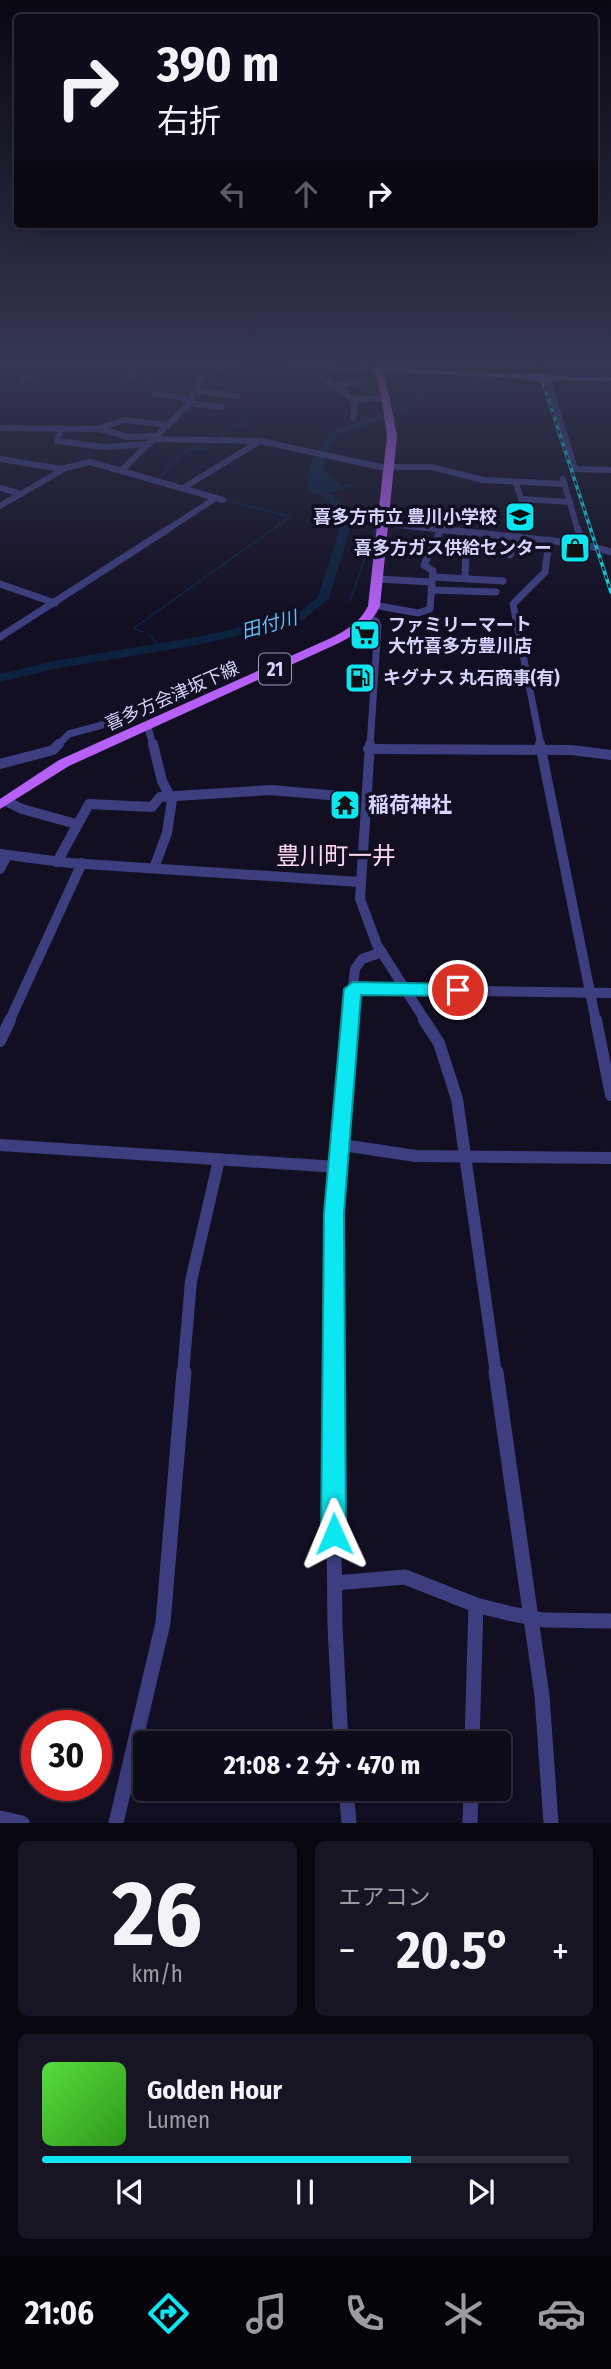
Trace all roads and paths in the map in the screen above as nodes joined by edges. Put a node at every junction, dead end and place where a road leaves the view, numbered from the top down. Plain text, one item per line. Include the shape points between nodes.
1 (97, 446) edge
2 (110, 446) edge
3 (146, 446) edge
4 (252, 446) edge
5 (284, 446) edge
6 (392, 446) edge
7 (569, 446) edge
8 (104, 447) junction
9 (0, 459) edge
10 (90, 462) junction
11 (388, 467) junction
12 (65, 469) junction
13 (611, 470) edge
14 (121, 471) junction
15 (516, 483) junction
16 (541, 483) junction
17 (0, 488) edge
18 (183, 488) junction
19 (21, 494) junction
20 (545, 501) junction
21 (570, 502) junction
22 (0, 506) edge
23 (381, 523) junction
24 (441, 529) junction
25 (519, 537) junction
26 (549, 540) junction
27 (582, 544) junction
28 (611, 552) edge
29 (496, 554) dead end
30 (510, 555) dead end
31 (377, 579) junction
32 (465, 579) junction
33 (503, 581) dead end
34 (432, 583) junction
35 (0, 584) edge
36 (496, 592) dead end
37 (55, 603) junction
38 (374, 605) junction
39 (368, 618) junction
40 (0, 637) edge
41 (166, 693) dead end
42 (148, 727) junction
43 (369, 749) junction
44 (540, 750) junction
45 (611, 755) edge
46 (0, 764) edge
47 (171, 796) junction
48 (340, 796) dead end
49 (3, 803) edge
50 (76, 824) junction
51 (3, 855) edge
52 (57, 862) junction
53 (82, 863) junction
54 (154, 868) junction
55 (0, 869) edge
56 (359, 881) junction
57 (382, 952) junction
58 (353, 989) junction
59 (405, 989) junction
60 (592, 993) junction
61 (611, 993) edge
62 (0, 1041) edge
63 (611, 1095) edge
64 (0, 1145) edge
65 (342, 1145) junction
66 (465, 1156) junction
67 (611, 1158) edge
68 (219, 1160) junction
69 (338, 1167) junction
70 (335, 1583) junction
71 (476, 1605) junction
72 (531, 1618) junction
73 (611, 1621) edge
74 (340, 1731) edge
75 (472, 1731) edge
76 (347, 1801) edge
77 (471, 1801) edge
78 (0, 1818) edge
79 (22, 1823) edge
80 (116, 1823) edge
81 (349, 1823) edge
82 (470, 1823) edge
83 (551, 1823) edge

1 - 8 street
2 - 8 street
3 - 14 street
4 - 18 street
5 - 11 street
6 - 11 main road
7 - 13 street via 575,469
8 - 10 street
9 - 12 street
10 - 12 street
10 - 14 street
11 - 15 street via 437,468
11 - 23 main road
12 - 19 street
14 - 18 street
15 - 16 street
15 - 20 street via 521,499
16 - 20 street
16 - 21 street via 563,481
17 - 19 street
18 - 37 street via 219,499
19 - 22 street
20 - 21 street
21 - 27 street
23 - 24 street
23 - 31 main road
24 - 25 street
24 - 34 street via 424,565 433,569
25 - 26 street
25 - 30 street
26 - 27 street
26 - 44 street via 545,572 513,607
27 - 28 street
29 - 32 street via 466,550
31 - 34 street
31 - 38 main road
32 - 33 street
32 - 34 street
34 - 36 street
34 - 38 street via 429,611 415,613
35 - 37 street
37 - 40 street
38 - 39 main road
39 - 42 main road, 喜多方会津坂下線 / 21 via 343,636
39 - 43 street via 378,626
41 - 46 street via 128,708 102,725 64,737 53,750
42 - 47 street via 162,781
42 - 49 main road, 喜多方会津坂下線 / 21 via 55,768
43 - 44 street
43 - 56 street
44 - 45 street
44 - 60 street
47 - 48 street via 271,790
47 - 50 street via 158,798 152,807 89,804
47 - 54 street via 170,825
49 - 50 street
50 - 52 street
51 - 52 street
51 - 55 street
52 - 53 street
53 - 54 street
53 - 62 street
54 - 56 street
56 - 57 street via 362,908
57 - 58 street via 358,961
57 - 59 street
58 - 59 street
58 - 65 street
59 - 60 street
59 - 66 street via 446,1060
60 - 61 street
60 - 63 street
64 - 68 street
65 - 66 street via 416,1156
65 - 69 street
66 - 67 street
66 - 72 street
68 - 69 street
68 - 80 street via 191,1280 163,1623
69 - 70 street via 334,1227
70 - 71 street via 405,1577
70 - 74 street
71 - 72 street
71 - 75 street
72 - 73 street
72 - 83 street
76 - 81 street
77 - 82 street
78 - 79 street

